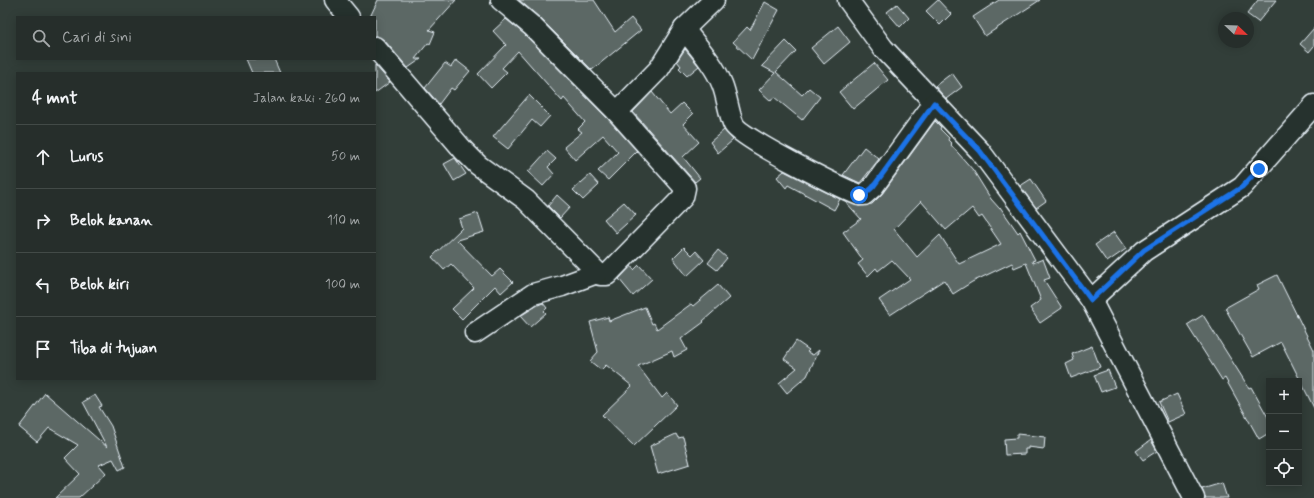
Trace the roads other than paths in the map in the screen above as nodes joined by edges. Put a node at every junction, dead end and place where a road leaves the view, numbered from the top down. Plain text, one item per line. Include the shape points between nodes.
1 (335, 0) edge
2 (502, 0) edge
3 (714, 0) edge
4 (848, 0) edge
5 (348, 16) edge
6 (684, 29) junction
7 (376, 48) edge
8 (934, 103) junction
9 (1314, 105) edge
10 (618, 112) junction
11 (597, 273) junction
12 (1091, 300) junction
13 (475, 333) dead end
14 (1194, 498) edge

1 - 5 street
2 - 10 street via 532,26
3 - 6 street
4 - 8 street via 883,48
6 - 8 street via 722,82 732,118 738,129 800,166 859,195 864,195 873,187
6 - 10 street via 659,68
7 - 11 street via 464,151 478,165 526,200
8 - 12 street via 980,151
9 - 12 street via 1242,187 1144,250
10 - 11 street via 683,186 685,192 607,275
11 - 13 street via 533,294
12 - 14 street

